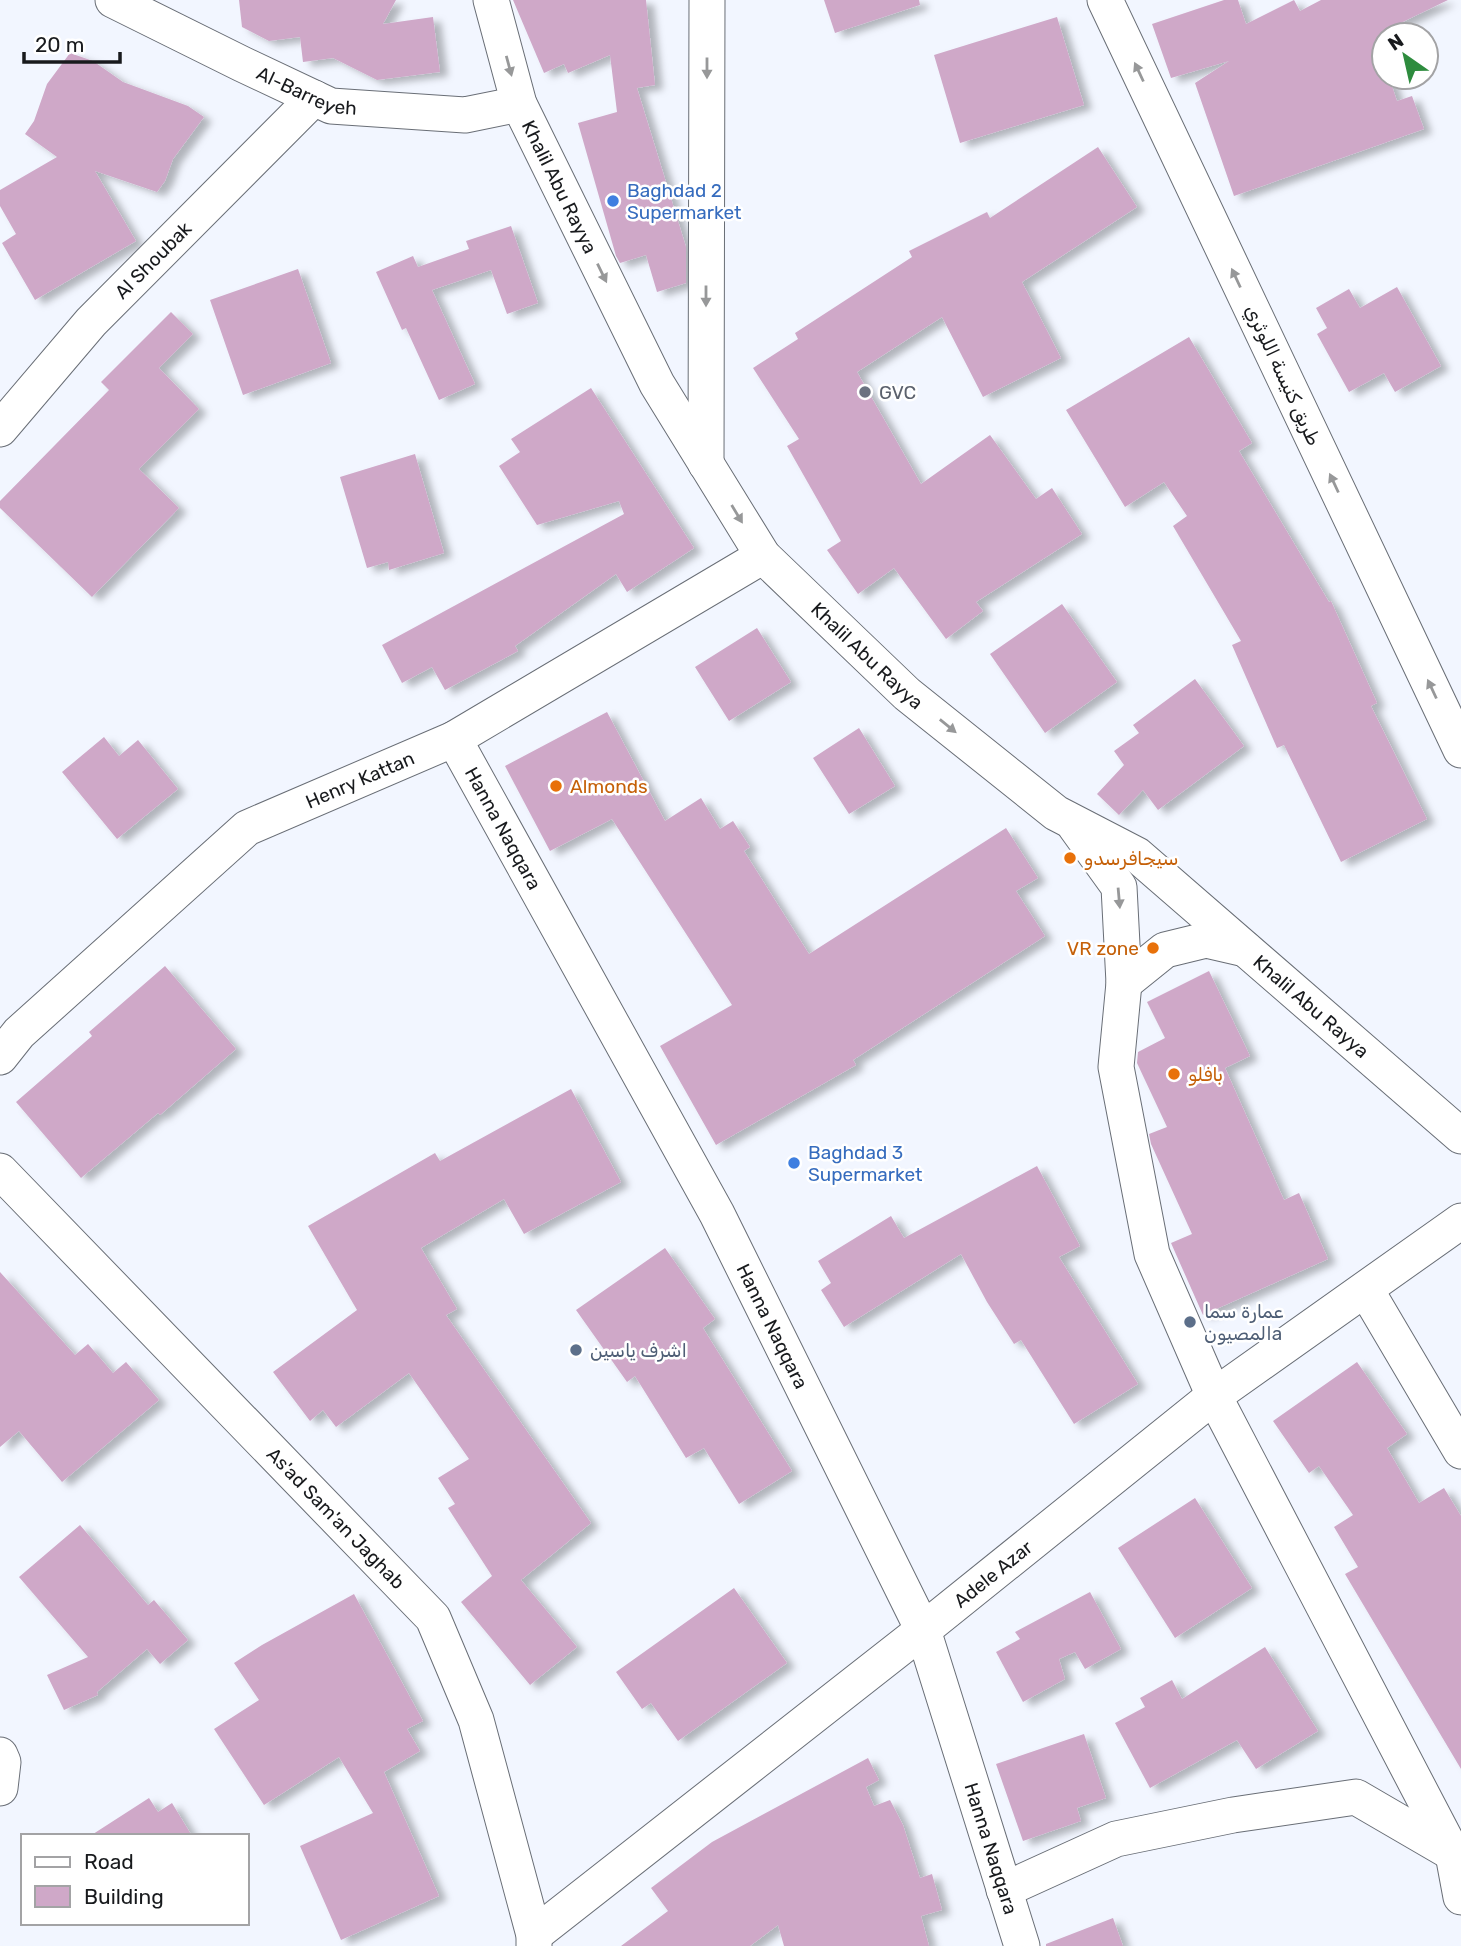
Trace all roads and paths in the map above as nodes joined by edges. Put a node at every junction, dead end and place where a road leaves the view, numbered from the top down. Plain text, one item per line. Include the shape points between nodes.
1 (113, 0) edge
2 (491, 0) edge
3 (707, 0) edge
4 (1105, 0) edge
5 (314, 98) junction
6 (519, 104) junction
7 (0, 429) edge
8 (706, 464) junction
9 (763, 556) junction
10 (454, 739) junction
11 (1461, 750) edge
12 (1071, 820) junction
13 (1245, 949) junction
14 (1124, 983) junction
15 (0, 1057) edge
16 (1461, 1136) edge
17 (0, 1171) edge
18 (1461, 1221) edge
19 (1366, 1290) junction
20 (1214, 1396) junction
21 (1461, 1451) edge
22 (923, 1630) junction
23 (0, 1755) edge
24 (0, 1788) edge
25 (1457, 1853) edge
26 (1004, 1891) junction
27 (1461, 1898) edge
28 (534, 1941) edge
29 (1022, 1946) edge

1 - 5 street, Al-Barreyeh
2 -> 6 street, Khalil Abu Rayya
3 -> 8 street
11 -> 4 street, طريق كنيسة اللوثري
5 - 6 street, Al-Barreyeh via 331,106 465,115
5 - 7 street, Al Shoubak via 91,322
6 -> 8 street, Khalil Abu Rayya via 657,384
8 -> 9 street, Khalil Abu Rayya
9 - 10 street, Henry Kattan
9 -> 12 street, Khalil Abu Rayya via 907,694 1056,813
10 - 15 street, Henry Kattan via 247,828 19,1033
10 - 22 street, Hanna Naqqara via 717,1214
12 - 13 street, Khalil Abu Rayya via 1137,855
12 -> 14 street via 1119,887
13 - 14 street via 1206,940 1165,950
13 - 16 street, Khalil Abu Rayya
14 - 20 street via 1116,1067 1152,1254
17 - 28 street, As'ad Sam'an Jaghab via 433,1618 476,1720
18 - 19 street, Adele Azar
19 - 20 street, Adele Azar
19 - 21 street
20 - 22 street, Adele Azar
20 - 25 street
22 - 26 street, Hanna Naqqara
22 - 28 street, Adele Azar
23 - 24 street
25 - 26 street via 1356,1797 1116,1839
25 - 27 street
26 - 29 street, Hanna Naqqara

